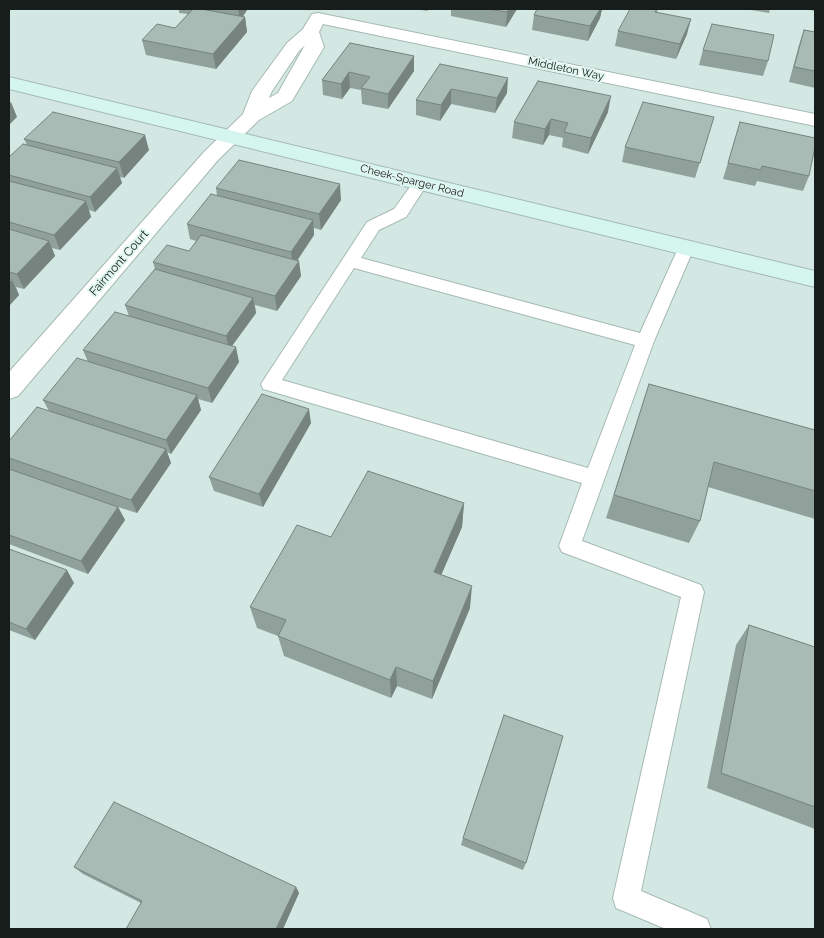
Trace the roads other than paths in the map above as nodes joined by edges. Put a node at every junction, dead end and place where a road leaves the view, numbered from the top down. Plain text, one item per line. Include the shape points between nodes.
1 (316, 20) edge
2 (9, 84) edge
3 (815, 120) edge
4 (230, 137) junction
5 (420, 184) junction
6 (686, 248) junction
7 (351, 261) junction
8 (815, 279) edge
9 (645, 341) junction
10 (9, 389) edge
11 (594, 478) junction
12 (697, 929) edge

1 - 3 street, Middleton Way
1 - 4 street, Fairmont Court via 315,47 285,96 252,116
2 - 4 main road, Cheek-Sparger Road
4 - 5 main road, Cheek-Sparger Road
4 - 10 street, Fairmont Court
5 - 6 main road, Cheek-Sparger Road
5 - 7 lane via 400,213 373,226
6 - 8 main road, Cheek-Sparger Road
6 - 9 lane
7 - 9 lane
7 - 11 lane via 270,384
9 - 11 lane
11 - 12 lane via 570,546 693,592 626,898

